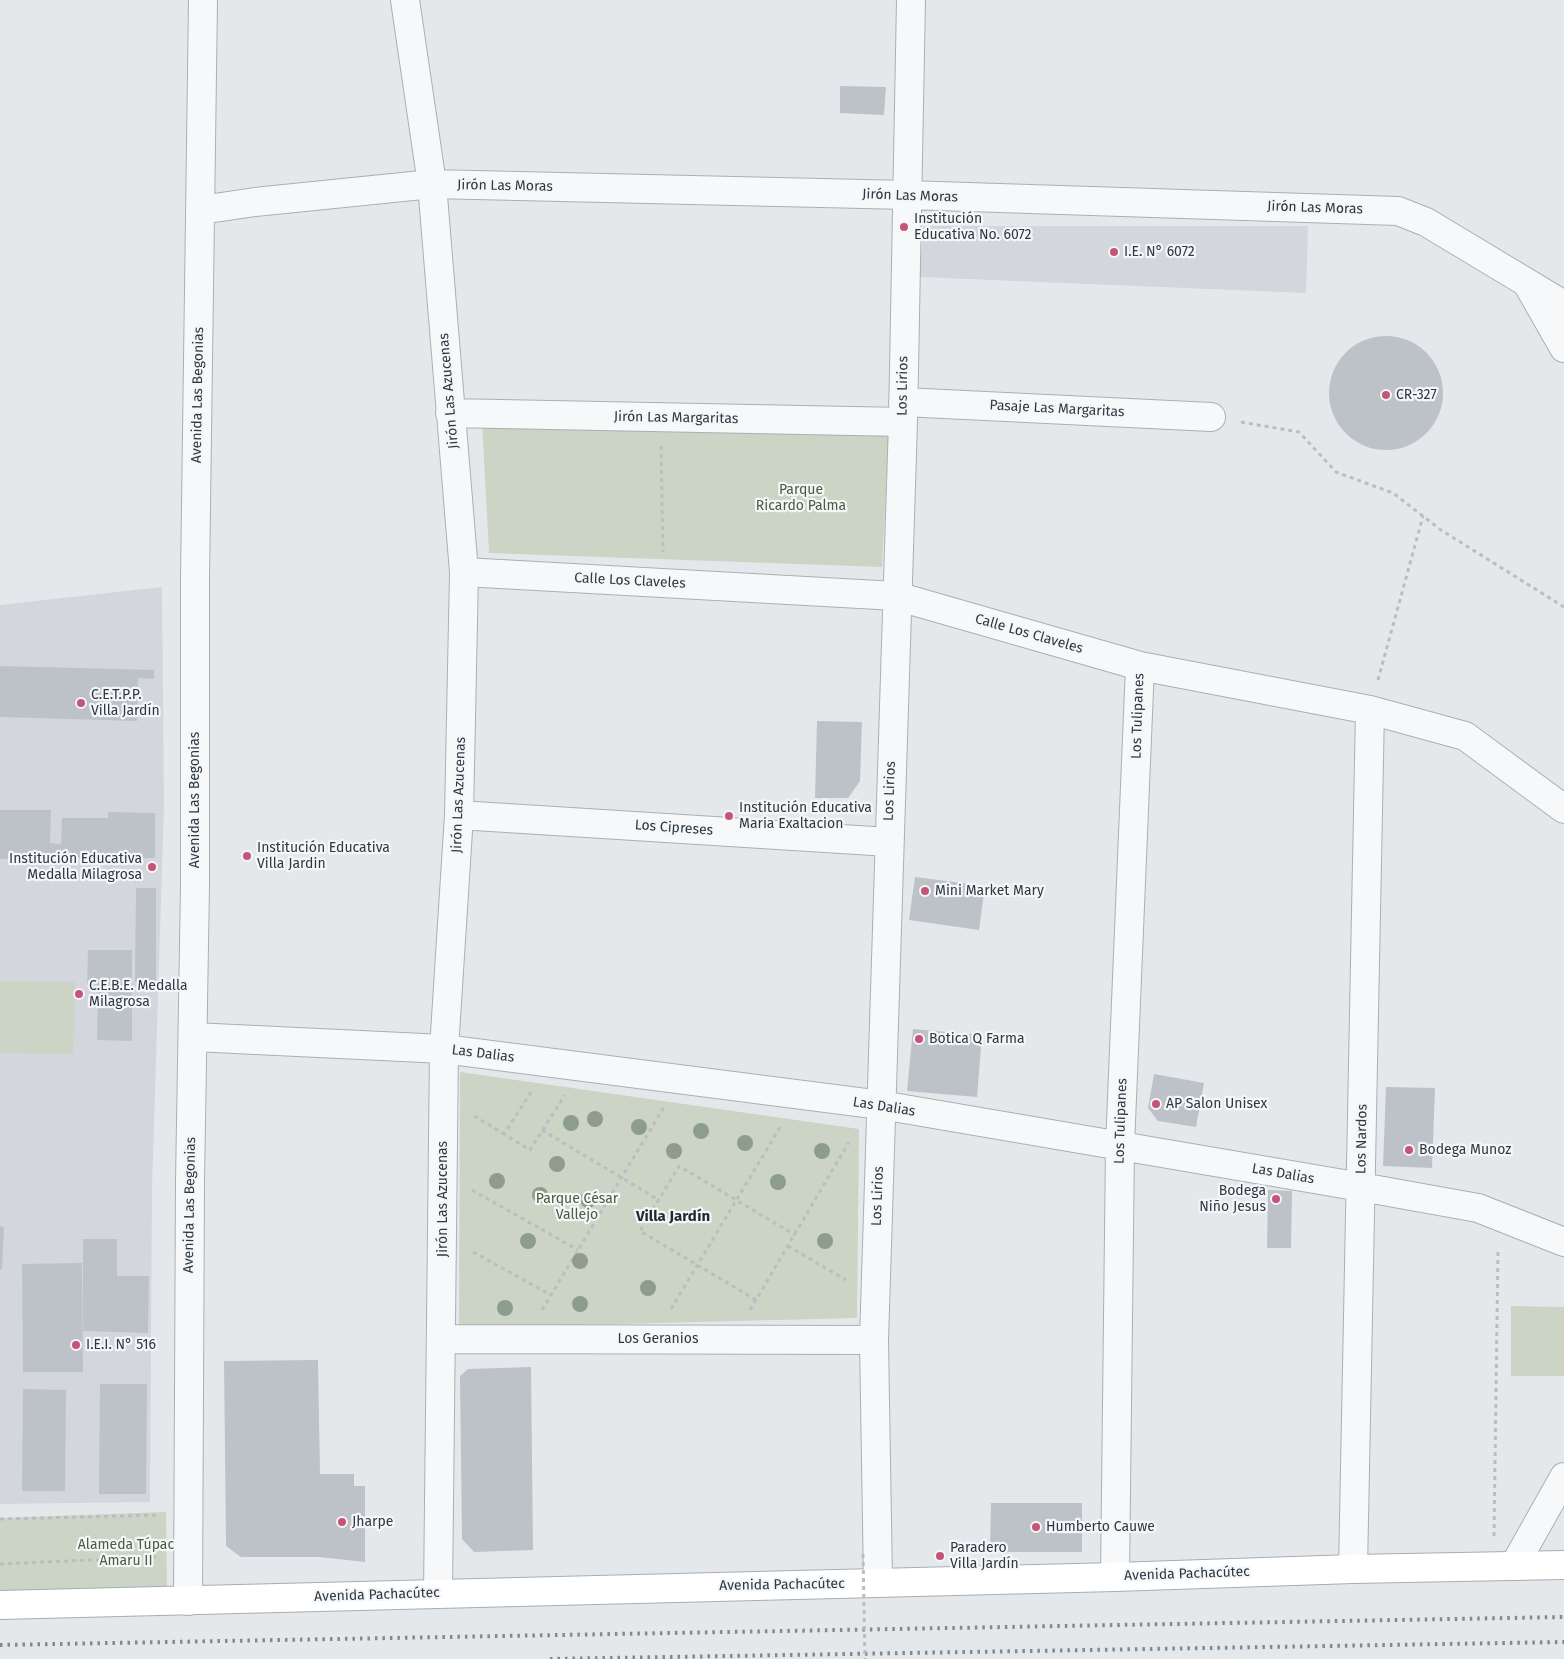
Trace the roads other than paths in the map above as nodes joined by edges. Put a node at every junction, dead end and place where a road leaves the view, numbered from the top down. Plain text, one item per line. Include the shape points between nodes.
1 (203, 0) edge
2 (405, 0) edge
3 (911, 0) edge
4 (432, 184) junction
5 (907, 196) junction
6 (201, 210) junction
7 (1525, 280) junction
8 (1564, 305) edge
9 (1564, 348) edge
10 (903, 412) junction
11 (450, 413) junction
12 (1211, 417) road end
13 (464, 572) junction
14 (896, 596) junction
15 (1140, 666) junction
16 (1370, 710) junction
17 (1564, 809) edge
18 (460, 815) junction
19 (889, 842) junction
20 (193, 1037) junction
21 (444, 1049) junction
22 (881, 1106) junction
23 (1120, 1146) junction
24 (1361, 1187) junction
25 (1564, 1242) edge
26 (442, 1339) junction
27 (874, 1340) junction
28 (1564, 1477) edge
29 (1564, 1565) edge
30 (1504, 1566) junction
31 (1353, 1569) junction
32 (1115, 1576) junction
33 (878, 1582) junction
34 (438, 1593) junction
35 (188, 1601) junction
36 (0, 1605) edge

1 - 6 street, Avenida Las Begonias
2 - 4 street, Jirón Las Azucenas
3 - 5 street, Los Lirios
4 - 5 street, Jirón Las Moras
4 - 6 street, Jirón Las Moras
4 - 11 street, Jirón Las Azucenas
5 - 7 street, Jirón Las Moras via 1398,211 1426,222
5 - 10 street, Los Lirios
6 - 20 street, Avenida Las Begonias
7 - 8 street
7 - 9 street, Jirón Las Moras
10 - 11 street, Jirón Las Margaritas via 661,418
10 - 12 street, Pasaje Las Margaritas
10 - 14 street, Los Lirios
11 - 13 street, Jirón Las Azucenas
13 - 14 street, Calle Los Claveles
13 - 18 street, Jirón Las Azucenas
14 - 15 street, Calle Los Claveles
14 - 19 street, Los Lirios
15 - 16 street, Calle Los Claveles
15 - 23 street, Los Tulipanes
16 - 17 street, Calle Los Claveles via 1465,736
16 - 24 street, Los Nardos
18 - 19 street, Los Cipreses
18 - 21 street, Jirón Las Azucenas
19 - 22 street, Los Lirios
20 - 21 street, Las Dalias
20 - 35 street, Avenida Las Begonias
21 - 22 street, Las Dalias
21 - 26 street, Jirón Las Azucenas
22 - 23 street, Las Dalias
22 - 27 street, Los Lirios
23 - 24 street, Las Dalias
23 - 32 street, Los Tulipanes
24 - 25 street, Las Dalias via 1478,1208
24 - 31 street, Los Nardos
26 - 27 street, Los Geranios
26 - 34 street, Jirón Las Azucenas
27 - 33 street, Los Lirios
28 - 30 street
29 - 30 main road, Avenida Pachacútec
30 - 31 main road, Avenida Pachacútec
31 - 32 main road, Avenida Pachacútec
32 - 33 main road, Avenida Pachacútec
33 - 34 main road, Avenida Pachacútec
34 - 35 main road, Avenida Pachacútec
35 - 36 main road, Avenida Pachacútec

